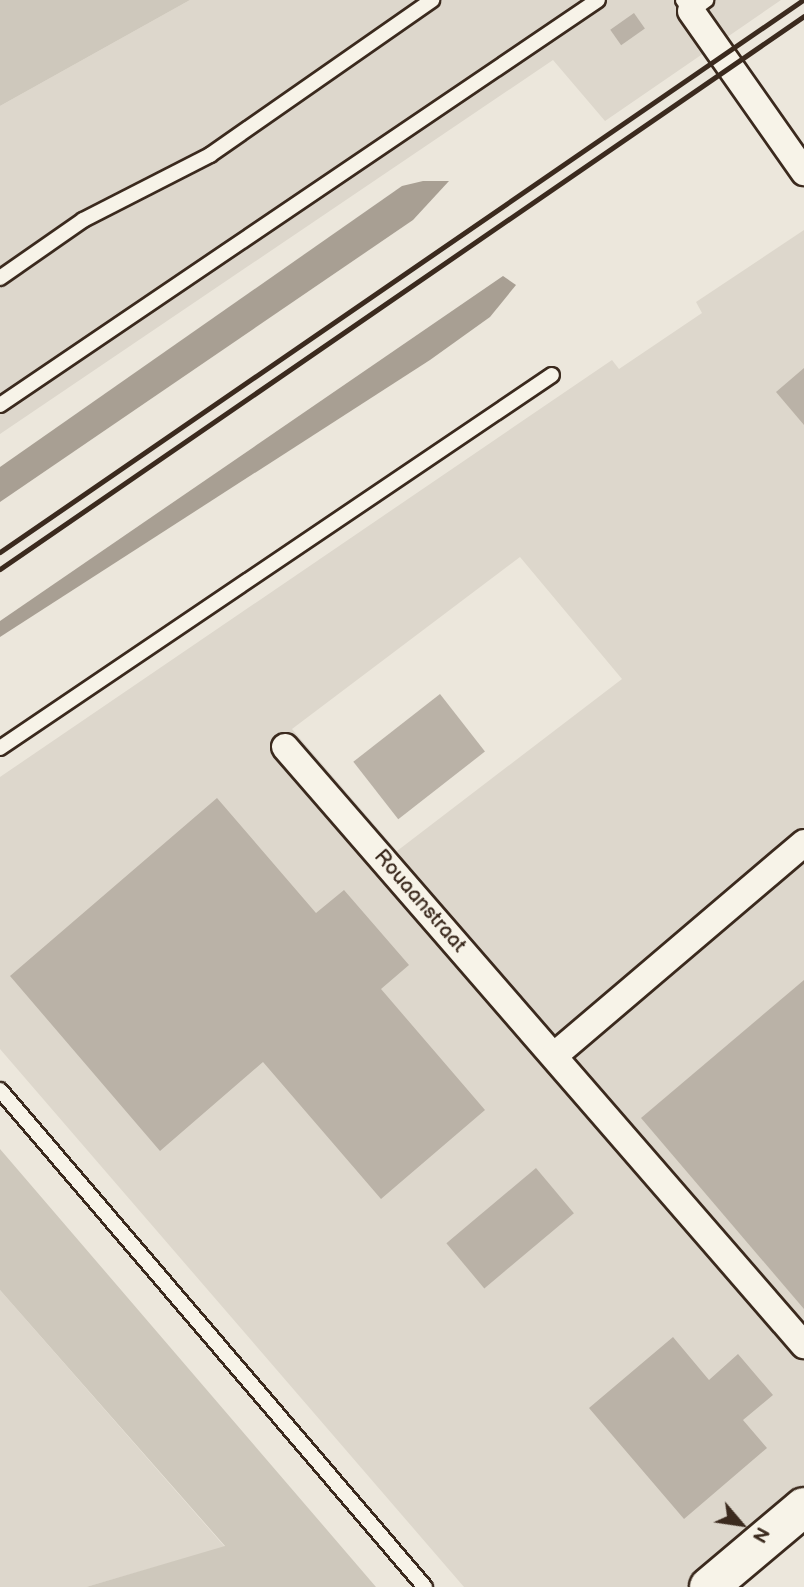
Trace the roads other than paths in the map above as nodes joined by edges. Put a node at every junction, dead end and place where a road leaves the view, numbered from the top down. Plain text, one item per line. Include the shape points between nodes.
1 (432, 0) edge
2 (598, 0) edge
3 (693, 4) edge
4 (804, 173) edge
5 (0, 278) edge
6 (552, 375) dead end
7 (0, 405) edge
8 (285, 747) dead end
9 (0, 748) edge
10 (804, 843) edge
11 (555, 1055) junction
12 (0, 1090) edge
13 (804, 1345) edge
14 (804, 1507) edge
15 (425, 1587) edge
16 (709, 1587) edge

1 - 5 lane via 210,155 83,220
2 - 7 lane
3 - 4 street
6 - 9 lane
8 - 11 street, Rouaanstraat
10 - 11 street
11 - 13 street, Rouaanstraat
12 - 15 lane
14 - 16 main road

